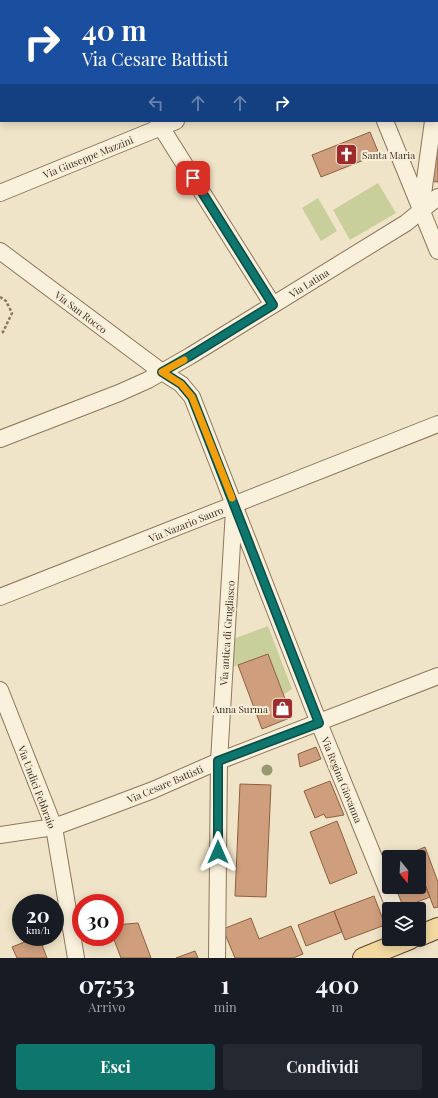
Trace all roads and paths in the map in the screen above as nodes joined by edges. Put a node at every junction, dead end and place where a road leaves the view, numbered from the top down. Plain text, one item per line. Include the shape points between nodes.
1 (170, 122) edge
2 (385, 122) edge
3 (433, 122) edge
4 (159, 124) edge
5 (0, 193) edge
6 (438, 197) edge
7 (421, 211) junction
8 (0, 251) edge
9 (438, 251) edge
10 (0, 297) edge
11 (273, 305) junction
12 (0, 333) edge
13 (162, 372) junction
14 (438, 424) edge
15 (0, 440) edge
16 (234, 504) junction
17 (0, 597) edge
18 (438, 676) edge
19 (0, 690) edge
20 (319, 723) junction
21 (218, 761) junction
22 (54, 826) junction
23 (0, 835) edge
24 (392, 902) edge
25 (438, 928) edge
26 (426, 932) edge
27 (392, 946) edge
28 (76, 958) edge
29 (217, 958) edge
30 (363, 958) edge

1 - 4 street, Via Giuseppe Mazzini
2 - 7 street
3 - 7 street
4 - 5 street, Via Giuseppe Mazzini
4 - 11 street
6 - 7 street, Via Latina
7 - 9 street
7 - 11 street, Via Latina via 406,223
8 - 13 street, Via San Rocco
10 - 12 path via 6,301 12,313 3,332
11 - 13 street, Via Latina
13 - 15 street, Via Latina via 119,393
13 - 16 street, Via Regina Giovanna via 181,384 192,397
14 - 16 street, Via Nazario Sauro
16 - 17 street, Via Nazario Sauro
16 - 20 street, Via Regina Giovanna
16 - 21 street, Via antica di Grugliasco
18 - 20 street, Via Cesare Battisti
19 - 22 street, Via Undici Febbraio
20 - 21 street, Via Cesare Battisti
20 - 24 street, Via Regina Giovanna
21 - 22 street, Via Cesare Battisti via 153,790
21 - 29 street
22 - 23 street, Via Cesare Battisti
22 - 28 street, Via Undici Febbraio
25 - 26 main road
27 - 30 main road

